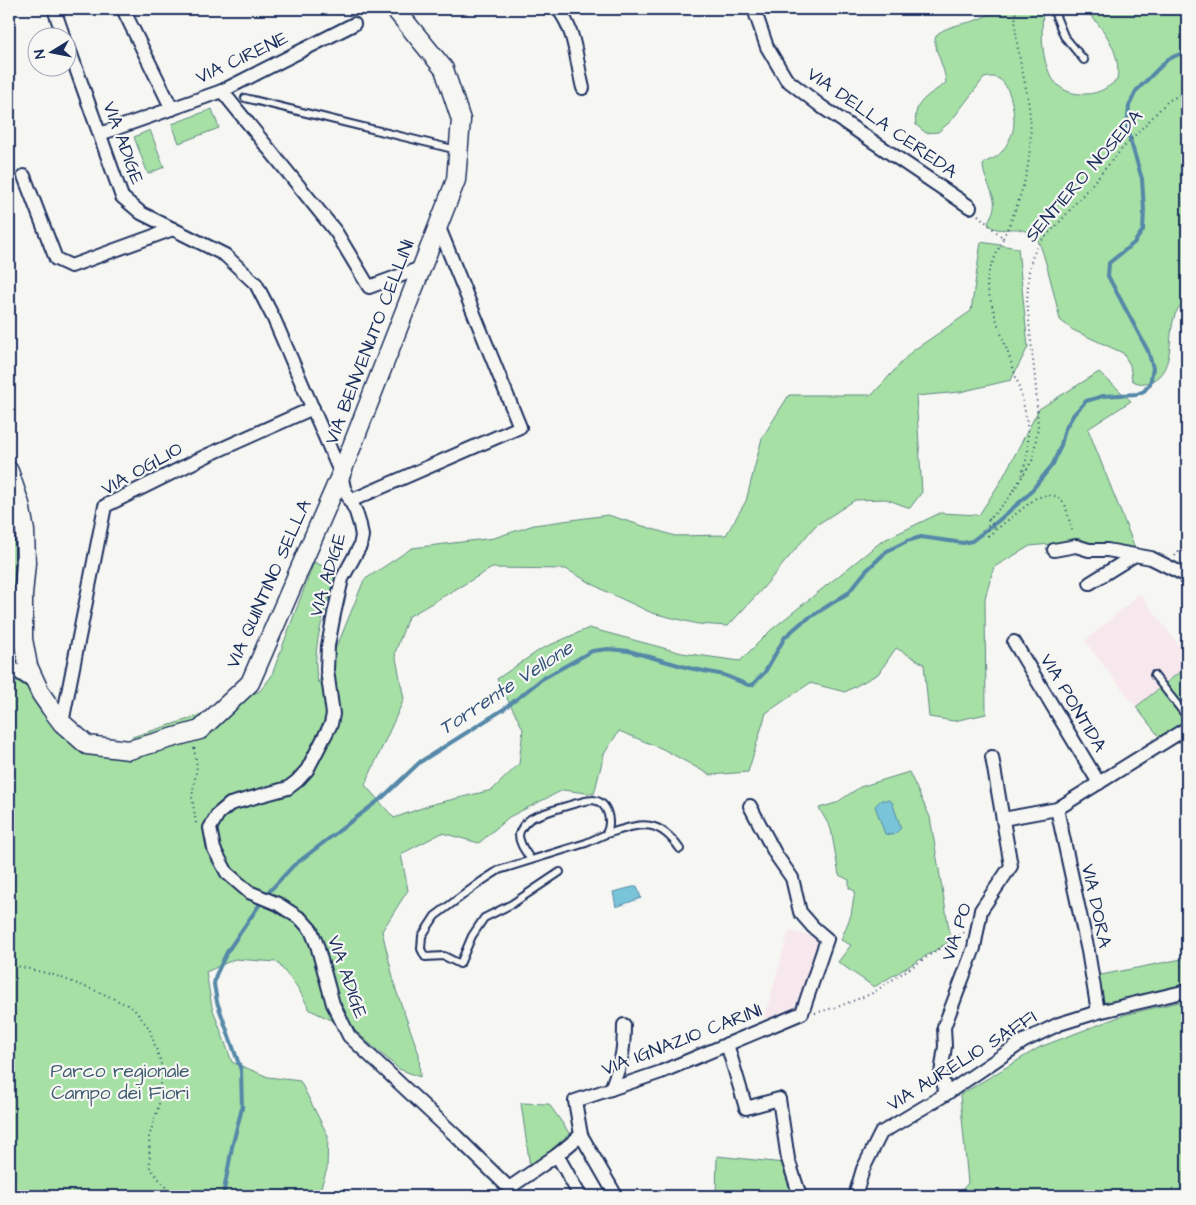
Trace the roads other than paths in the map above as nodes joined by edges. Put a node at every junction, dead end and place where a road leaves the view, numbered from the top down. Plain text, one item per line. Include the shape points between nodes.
1 (54, 9) edge
2 (123, 9) edge
3 (395, 9) edge
4 (558, 9) edge
5 (754, 9) edge
6 (1053, 9) edge
7 (354, 24) dead end
8 (61, 28) edge
9 (1084, 60) dead end
10 (78, 74) edge
11 (583, 88) dead end
12 (222, 91) junction
13 (245, 98) dead end
14 (172, 109) junction
15 (100, 134) junction
16 (458, 151) junction
17 (24, 176) dead end
18 (970, 207) road end
19 (438, 225) junction
20 (173, 229) junction
21 (421, 268) junction
22 (313, 408) junction
23 (9, 471) edge
24 (341, 474) junction
25 (350, 501) junction
26 (1054, 550) dead end
27 (1135, 555) junction
28 (1187, 576) edge
29 (1090, 583) dead end
30 (1014, 642) dead end
31 (9, 666) edge
32 (1154, 675) dead end
33 (37, 684) junction
34 (1187, 718) edge
35 (62, 723) junction
36 (1187, 728) edge
37 (992, 757) dead end
38 (1099, 783) junction
39 (750, 806) dead end
40 (1057, 809) junction
41 (1003, 819) junction
42 (606, 834) junction
43 (680, 849) dead end
44 (531, 860) junction
45 (560, 872) dead end
46 (1187, 991) edge
47 (1098, 1012) junction
48 (624, 1025) dead end
49 (727, 1044) junction
50 (611, 1089) junction
51 (946, 1094) junction
52 (581, 1135) junction
53 (557, 1155) junction
54 (512, 1192) edge
55 (580, 1196) edge
56 (616, 1196) edge
57 (800, 1196) edge
58 (855, 1196) edge

1 - 8 street
2 - 14 street
3 - 16 street, VIA BENVENUTO CELLINI via 444,69 461,120
4 - 11 street via 575,44
5 - 18 street, VIA DELLA CEREDA via 766,47 786,79
6 - 9 lane via 1064,36
7 - 12 street, VIA CIRENE
10 - 15 street, VIA ADIGE
12 - 14 street, VIA CIRENE
12 - 21 street via 336,232 369,287
13 - 16 lane
14 - 15 street, VIA CIRENE
15 - 20 street, VIA ADIGE via 122,197 141,213
16 - 19 street, VIA BENVENUTO CELLINI via 456,180
17 - 20 street via 56,259 71,266
19 - 21 street, VIA BENVENUTO CELLINI
19 - 25 street, VIA BENVENUTO CELLINI via 520,427
20 - 22 street, VIA ADIGE via 225,256 256,284
21 - 24 street, VIA BENVENUTO CELLINI
22 - 24 street, VIA ADIGE
22 - 35 street, VIA OGLIO via 105,506
23 - 33 street, VIA QUINTINO SELLA via 25,531 23,639 28,666
24 - 25 street, VIA ADIGE
24 - 35 street, VIA QUINTINO SELLA via 250,683 200,730 129,750 87,745
25 - 54 street, VIA ADIGE via 362,536 342,579 328,646 326,670 333,714 331,724 307,770 297,781 288,788 230,804 218,814 210,828 214,849 227,873 249,892 301,918 311,930 333,1004 349,1036
26 - 27 street via 1076,546
27 - 28 street via 1151,558
27 - 29 street
30 - 38 street, VIA PONTIDA
31 - 33 street
32 - 34 lane
33 - 35 street, VIA QUINTINO SELLA
36 - 38 street, VIA PONTIDA
37 - 41 street, VIA PO
38 - 40 street, VIA PONTIDA
39 - 49 street, VIA IGNAZIO CARINI via 792,878 800,912 827,939 802,1013
40 - 41 street, VIA PONTIDA
40 - 47 street, VIA DORA
41 - 51 street, VIA PO via 1011,866 981,910 974,948 944,1027 941,1074
42 - 43 lane via 639,825 655,826 666,831
42 - 44 lane
42 - 44 lane via 610,818 607,810 594,800 535,817 524,825 519,834
44 - 45 lane via 499,870 435,916 422,936 421,949 425,957 444,956 460,964 484,918 512,904
46 - 47 street, VIA AURELIO SAFFI
47 - 51 street, VIA AURELIO SAFFI via 1041,1031
48 - 50 street via 624,1051
49 - 50 street, VIA IGNAZIO CARINI
49 - 57 street via 746,1108 779,1099 788,1159
50 - 52 street, VIA IGNAZIO CARINI via 575,1101
51 - 58 street, VIA AURELIO SAFFI via 882,1134 863,1169
52 - 53 street
52 - 56 street
53 - 54 street
53 - 55 street

